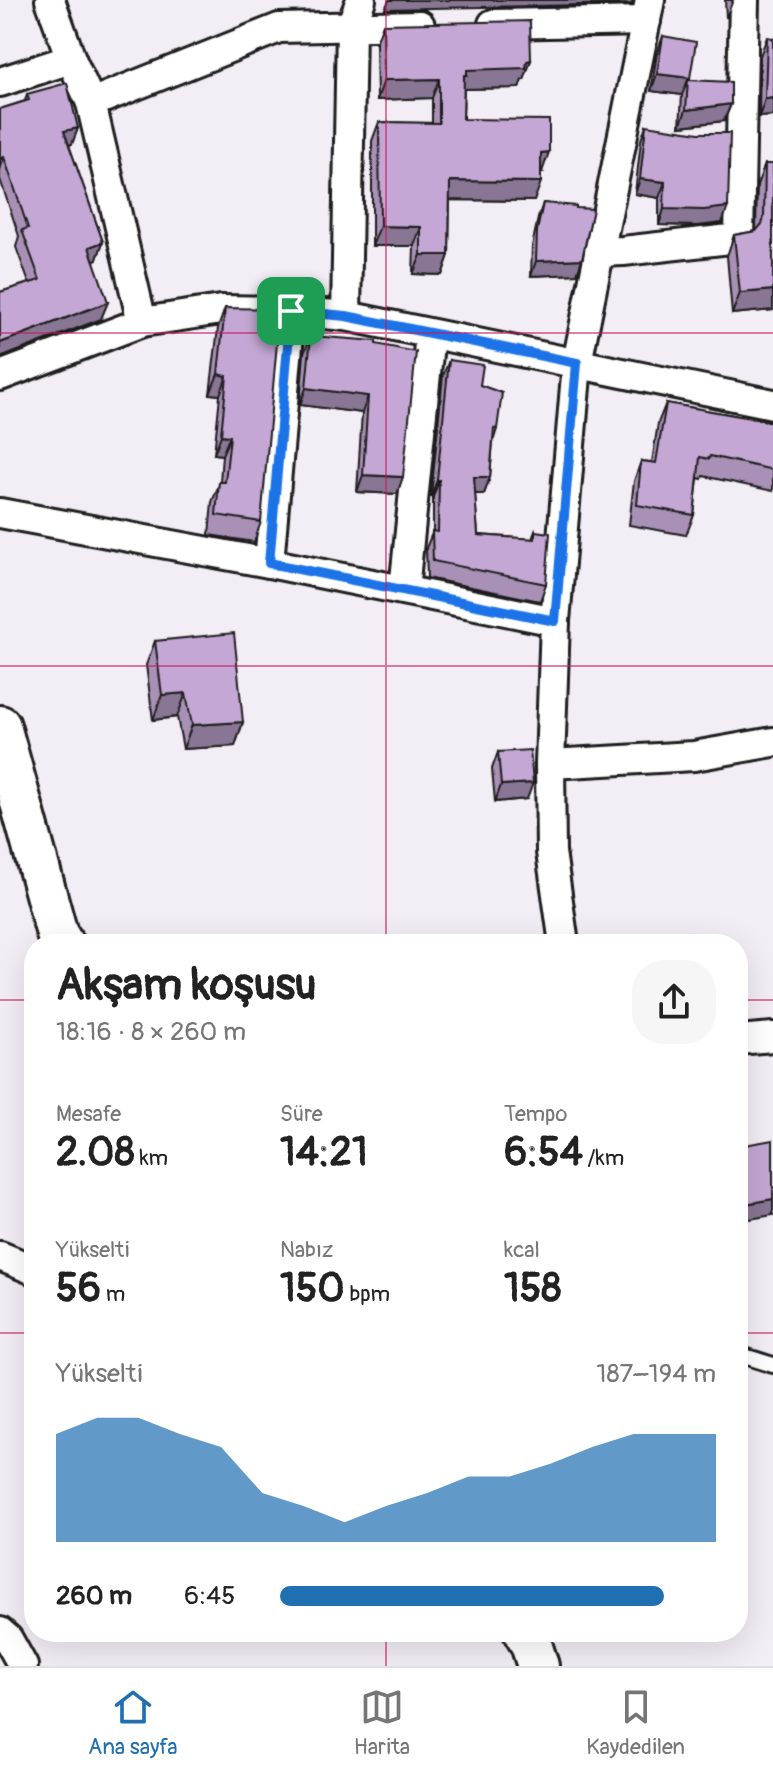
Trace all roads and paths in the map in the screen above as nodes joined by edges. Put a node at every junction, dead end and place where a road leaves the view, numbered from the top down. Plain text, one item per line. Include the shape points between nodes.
1 (50, 0) edge
2 (744, 0) edge
3 (648, 11) edge
4 (356, 13) edge
5 (71, 59) junction
6 (0, 82) edge
7 (91, 103) junction
8 (599, 252) junction
9 (291, 311) junction
10 (346, 316) junction
11 (142, 322) junction
12 (430, 334) junction
13 (577, 363) junction
14 (0, 376) edge
15 (773, 404) edge
16 (0, 513) edge
17 (269, 563) junction
18 (404, 590) junction
19 (555, 621) junction
20 (0, 726) edge
21 (773, 742) edge
22 (550, 764) junction
23 (57, 934) edge
24 (563, 934) edge
25 (773, 1037) edge
26 (748, 1039) edge
27 (0, 1256) edge
28 (24, 1266) edge
29 (748, 1357) edge
30 (773, 1365) edge
31 (0, 1632) edge
32 (530, 1642) edge
33 (23, 1666) edge
34 (538, 1666) edge

1 - 5 street
2 - 8 street via 739,238
3 - 4 street via 452,24
3 - 8 street
4 - 7 street via 279,28
4 - 10 street
5 - 6 street
5 - 7 street
7 - 11 street
8 - 13 street
9 - 10 street
9 - 11 street via 221,310
9 - 17 street
10 - 12 street
11 - 14 street
12 - 13 street
12 - 18 street
13 - 15 street
13 - 19 street
16 - 17 street
17 - 18 street
18 - 19 street
19 - 22 street
20 - 23 street
21 - 22 street via 694,756
22 - 24 street via 551,852
25 - 26 street
27 - 28 street
29 - 30 lane
31 - 33 street
32 - 34 street

